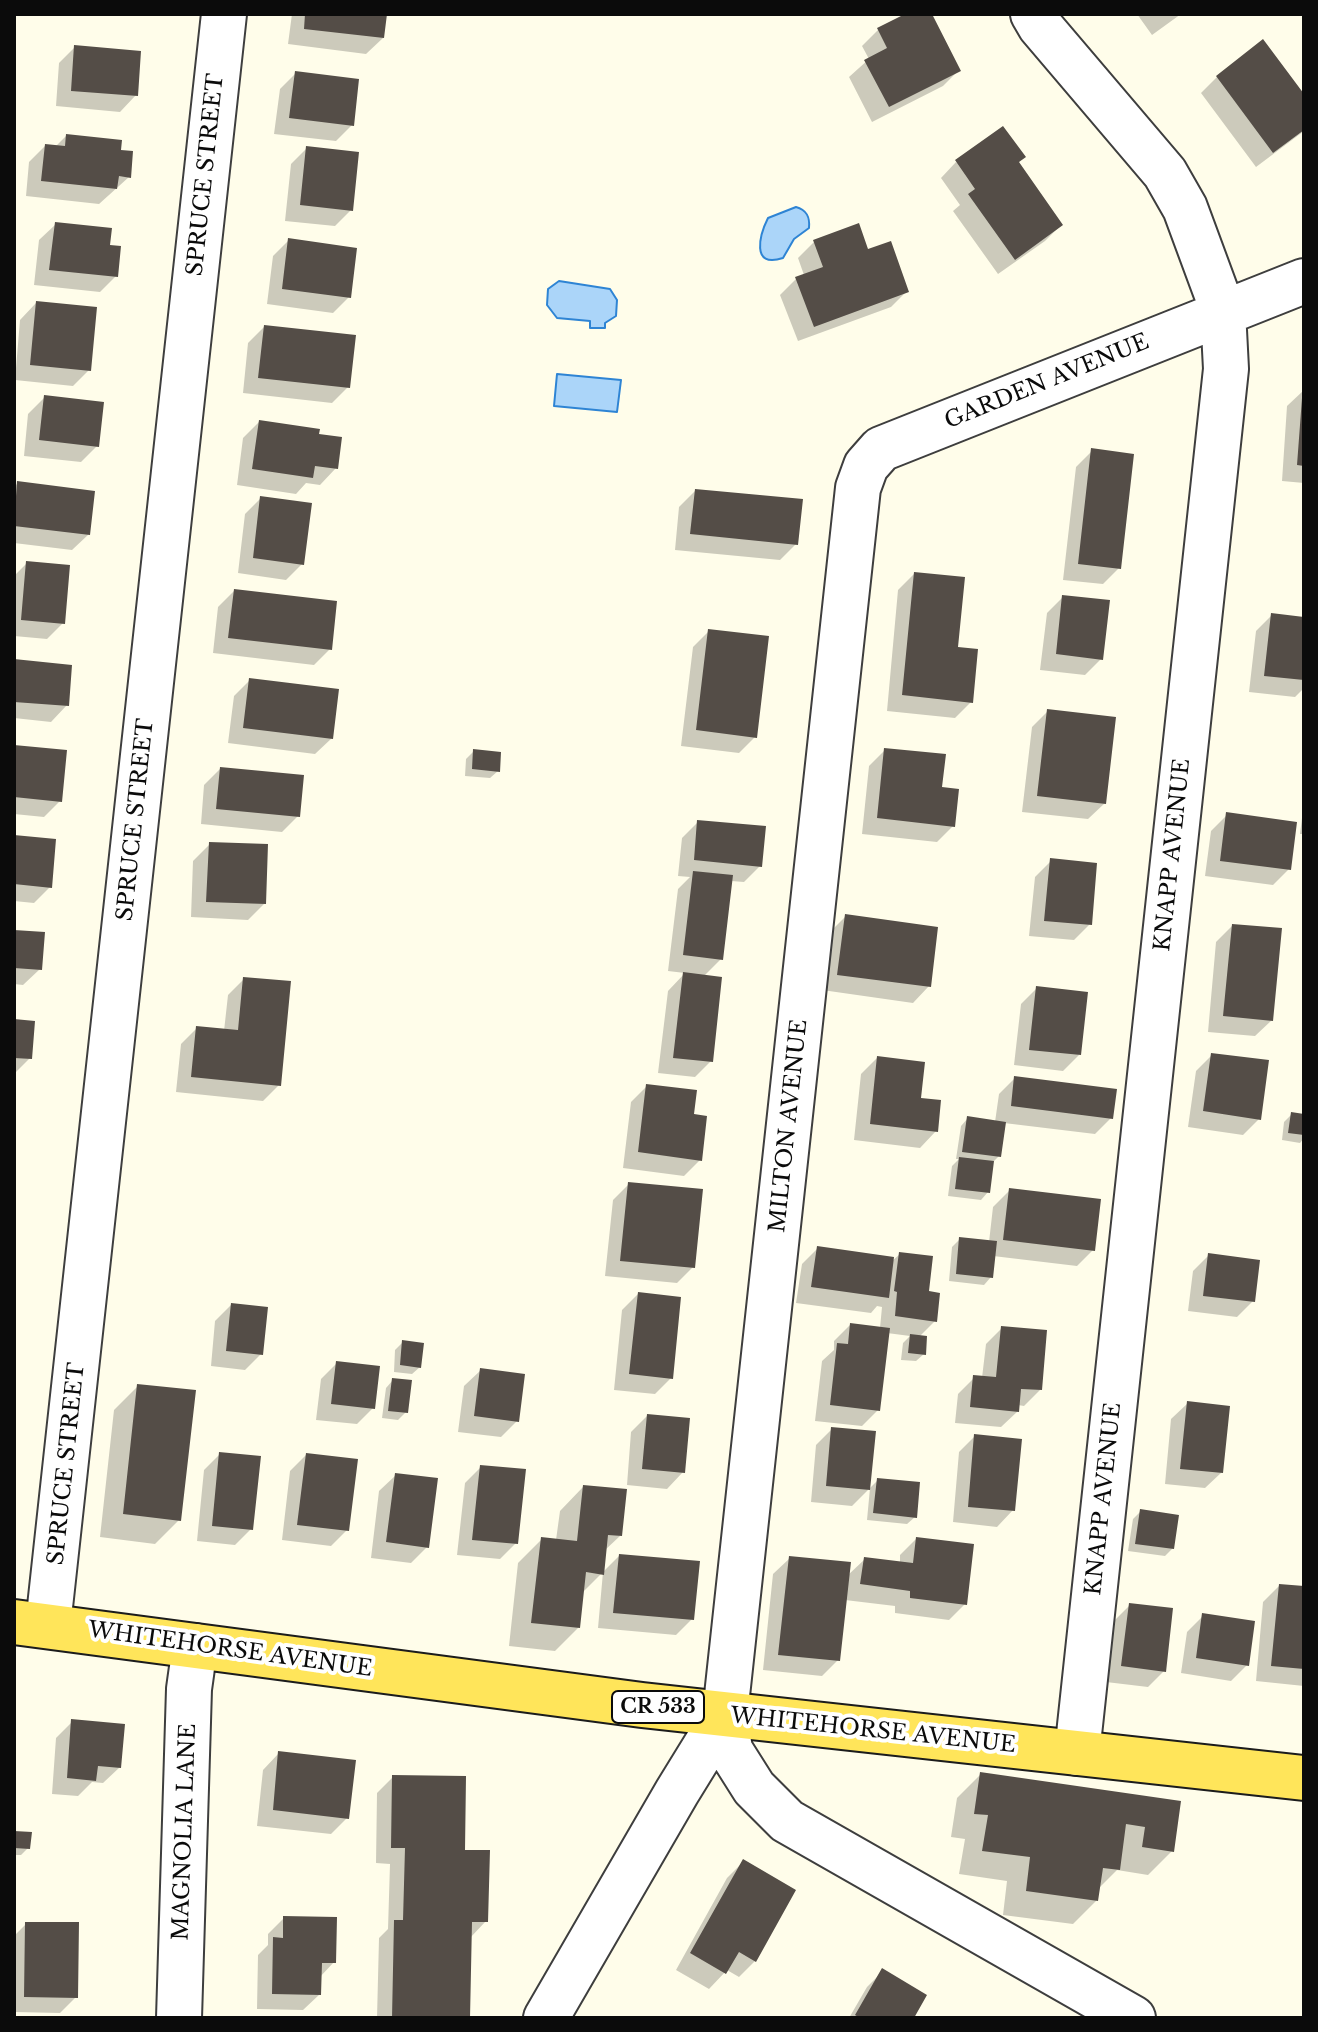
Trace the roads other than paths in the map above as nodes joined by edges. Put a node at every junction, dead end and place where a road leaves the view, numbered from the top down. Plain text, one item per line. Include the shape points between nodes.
1 (224, 14) edge
2 (1033, 14) edge
3 (1304, 281) edge
4 (1223, 311) junction
5 (853, 538) joint
6 (31, 1624) edge
7 (195, 1646) junction
8 (725, 1714) junction
9 (1077, 1753) junction
10 (1304, 1778) edge
11 (179, 2018) edge
12 (546, 2018) edge
13 (1133, 2018) edge

1 - 6 street, SPRUCE STREET
2 - 4 street, KNAPP AVENUE via 1165,173 1185,208
3 - 4 street, GARDEN AVENUE
4 - 5 street, GARDEN AVENUE via 881,449 866,466 858,488
4 - 9 street, KNAPP AVENUE via 1226,369
5 - 8 street, MILTON AVENUE
6 - 7 main road, WHITEHORSE AVENUE / CR 533
7 - 8 main road, WHITEHORSE AVENUE / CR 533
7 - 11 street, MAGNOLIA LANE via 189,1689
8 - 9 main road, WHITEHORSE AVENUE / CR 533
8 - 12 street
8 - 13 street via 730,1750 754,1788 787,1821
9 - 10 main road, WHITEHORSE AVENUE / CR 533

